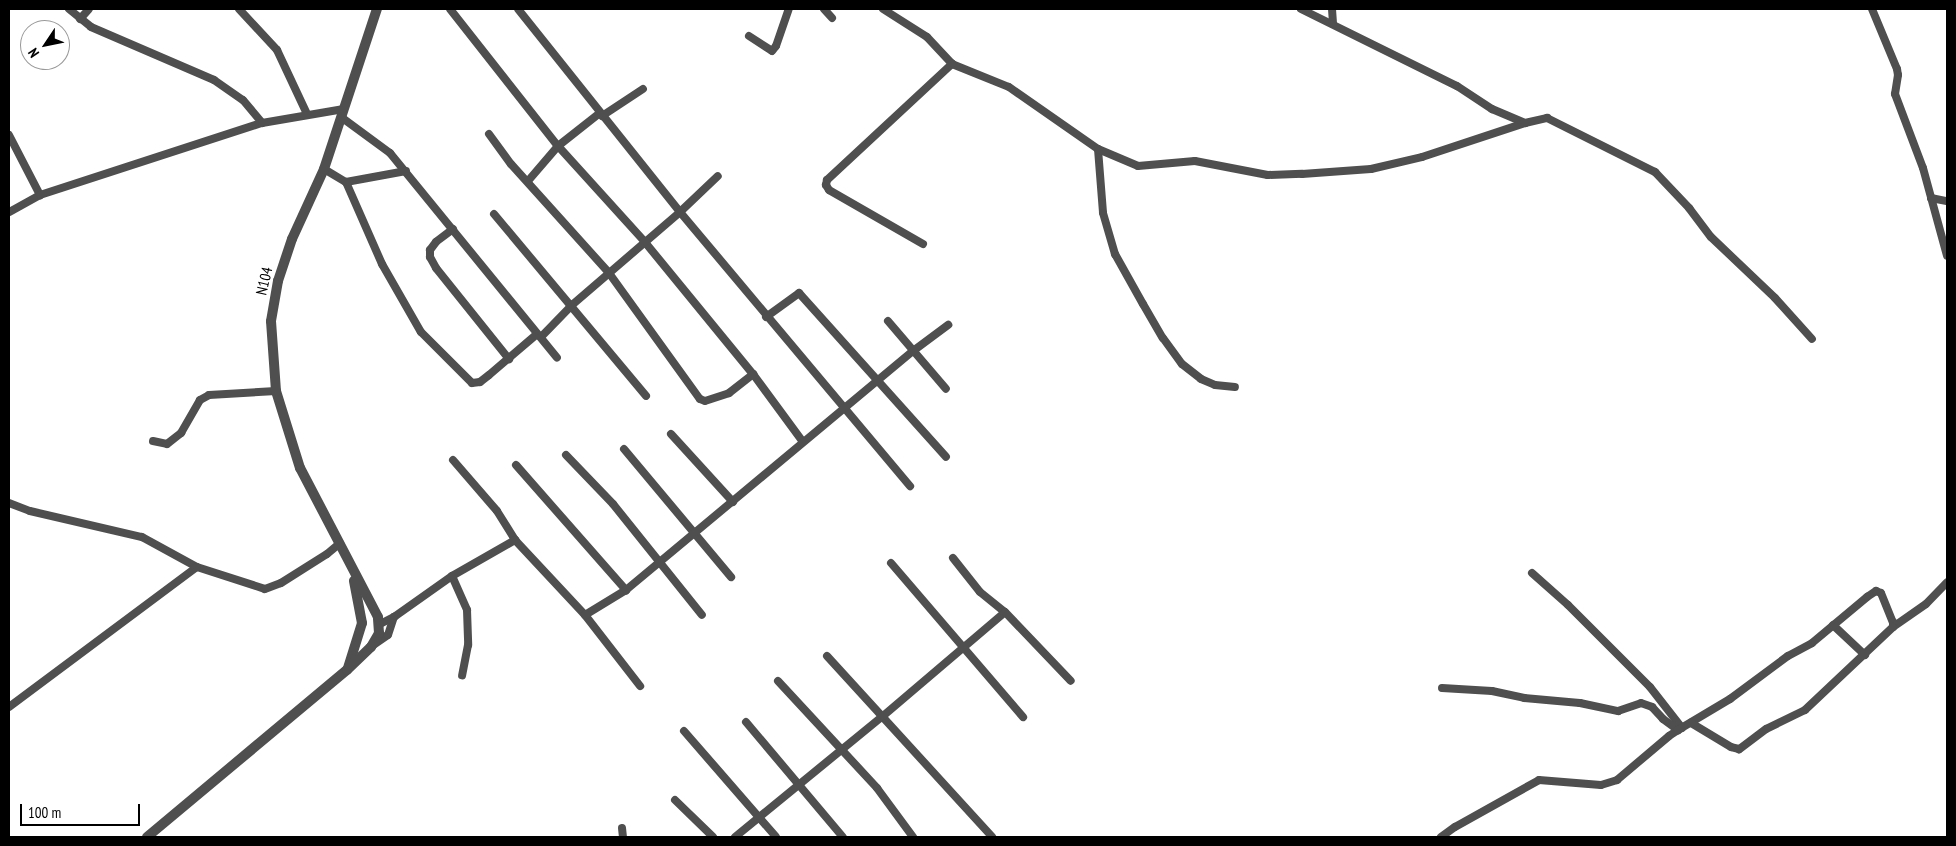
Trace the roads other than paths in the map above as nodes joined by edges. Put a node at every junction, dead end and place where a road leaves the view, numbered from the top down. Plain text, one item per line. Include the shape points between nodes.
1 (69, 9) edge
2 (89, 9) edge
3 (239, 9) edge
4 (377, 9) edge
5 (450, 9) edge
6 (518, 9) edge
7 (789, 9) edge
8 (824, 9) edge
9 (883, 9) edge
10 (1301, 9) edge
11 (1332, 9) edge
12 (1872, 9) edge
13 (832, 18) dead end
14 (80, 19) junction
15 (1333, 24) junction
16 (749, 36) dead end
17 (952, 64) junction
18 (643, 89) dead end
19 (342, 113) junction
20 (307, 114) junction
21 (601, 115) junction
22 (262, 123) junction
23 (1525, 123) junction
24 (489, 134) dead end
25 (9, 135) edge
26 (558, 146) junction
27 (1098, 149) junction
28 (324, 169) junction
29 (406, 171) junction
30 (718, 176) dead end
31 (528, 181) junction
32 (346, 182) junction
33 (40, 195) junction
34 (1931, 198) junction
35 (1947, 201) edge
36 (9, 212) edge
37 (680, 212) junction
38 (494, 214) dead end
39 (453, 229) junction
40 (644, 241) junction
41 (924, 244) dead end
42 (1947, 256) edge
43 (609, 273) junction
44 (572, 305) junction
45 (766, 317) junction
46 (888, 321) dead end
47 (948, 325) dead end
48 (539, 336) junction
49 (1812, 339) dead end
50 (913, 351) junction
51 (557, 358) dead end
52 (509, 359) junction
53 (753, 374) junction
54 (878, 381) junction
55 (1235, 387) dead end
56 (946, 389) dead end
57 (276, 391) junction
58 (646, 396) dead end
59 (845, 409) junction
60 (671, 434) dead end
61 (153, 441) dead end
62 (802, 442) junction
63 (624, 449) dead end
64 (566, 455) dead end
65 (946, 456) dead end
66 (452, 460) dead end
67 (516, 465) dead end
68 (910, 486) dead end
69 (733, 502) junction
70 (9, 503) edge
71 (695, 534) junction
72 (515, 540) junction
73 (340, 543) junction
74 (953, 558) dead end
75 (350, 560) junction
76 (661, 560) junction
77 (891, 563) dead end
78 (197, 567) junction
79 (1532, 573) dead end
80 (452, 576) junction
81 (731, 577) dead end
82 (1947, 582) edge
83 (626, 590) junction
84 (1006, 612) junction
85 (585, 615) junction
86 (702, 615) dead end
87 (394, 617) junction
88 (380, 624) junction
89 (1833, 625) junction
90 (1893, 627) junction
91 (371, 647) junction
92 (963, 648) junction
93 (1864, 655) junction
94 (827, 656) dead end
95 (347, 670) junction
96 (462, 675) dead end
97 (1071, 680) dead end
98 (778, 681) dead end
99 (640, 686) dead end
100 (1442, 688) dead end
101 (9, 708) edge
102 (884, 716) junction
103 (1023, 717) dead end
104 (746, 722) dead end
105 (1691, 723) junction
106 (1680, 729) junction
107 (684, 731) dead end
108 (842, 749) junction
109 (798, 784) junction
110 (675, 800) dead end
111 (757, 818) junction
112 (622, 828) dead end
113 (147, 837) edge
114 (622, 837) edge
115 (713, 837) edge
116 (735, 837) edge
117 (776, 837) edge
118 (844, 837) edge
119 (914, 837) edge
120 (992, 837) edge
121 (1441, 837) edge

1 - 14 street
2 - 14 street
3 - 20 street via 277,50
4 - 19 street, N104 / N104
5 - 26 street
6 - 21 street
7 - 16 street via 772,51
8 - 13 street
9 - 17 street via 927,37
10 - 15 street
11 - 15 street
12 - 34 street via 1897,69 1895,94
14 - 22 street via 214,80 243,100
15 - 23 street via 1456,86 1492,109
17 - 27 street via 1009,87
17 - 41 street via 827,180 826,185 829,190
18 - 21 street
19 - 20 street
19 - 28 street, N104 / N104
19 - 29 street via 390,153
20 - 22 street
21 - 26 street
21 - 37 street
22 - 33 street
23 - 27 street via 1422,157 1371,169 1302,174 1268,175 1195,161 1138,166
23 - 49 street via 1547,118 1655,172 1690,208 1711,237 1776,298
24 - 31 street
25 - 33 street
26 - 31 street
26 - 40 street
27 - 55 street via 1103,213 1115,254 1143,304 1182,364 1201,379 1215,385
28 - 32 street
28 - 57 street, N104 / N104 via 292,239 278,281 272,321
29 - 32 street
29 - 39 street
30 - 37 street
31 - 43 street
32 - 52 street via 382,264 421,332 472,383 480,382
33 - 36 street
34 - 35 street
34 - 42 street
37 - 40 street
37 - 45 street
38 - 44 street
39 - 48 street
39 - 52 street via 436,242 430,250 430,257
40 - 43 street
40 - 53 street
43 - 44 street
43 - 53 street via 700,399 705,401 729,393
44 - 48 street
44 - 58 street
45 - 54 street via 799,293
45 - 59 street
46 - 50 street
47 - 50 street
48 - 51 street
48 - 52 street
50 - 54 street
50 - 56 street
53 - 62 street
54 - 59 street
54 - 65 street
57 - 61 street via 209,395 200,400 181,433 167,444
57 - 73 street, N104 / N104 via 300,468
59 - 62 street
59 - 68 street
60 - 69 street
62 - 69 street
63 - 71 street
64 - 76 street
66 - 72 street via 497,511
67 - 83 street
69 - 71 street
70 - 78 street via 30,511 142,537
71 - 76 street
71 - 81 street
72 - 80 street
72 - 85 street
73 - 75 street, N104 / N104
73 - 78 street via 281,583 265,589
74 - 84 street via 980,592
75 - 88 street, N104
75 - 95 street, N104 via 362,623
76 - 83 street
76 - 86 street
77 - 92 street
78 - 101 street
79 - 106 street via 1650,687
80 - 87 street
80 - 96 street via 467,610 468,645
82 - 90 street via 1926,604
83 - 85 street
84 - 92 street
84 - 97 street
85 - 99 street
87 - 88 street
87 - 91 street via 388,635
88 - 91 street
89 - 90 street via 1879,591 1885,598
89 - 93 street
89 - 105 street via 1812,643
90 - 93 street
91 - 95 street
92 - 102 street
92 - 103 street
93 - 105 street via 1813,704 1766,729 1739,749 1730,747
94 - 102 street
95 - 113 street
98 - 108 street
100 - 106 street via 1492,691 1618,711 1641,703 1652,707 1663,719
102 - 108 street
102 - 120 street
104 - 109 street
105 - 106 street
106 - 121 street via 1617,780 1601,785 1539,780
107 - 111 street
108 - 109 street
108 - 119 street
109 - 111 street
109 - 118 street
110 - 115 street
111 - 116 street
111 - 117 street
112 - 114 street

